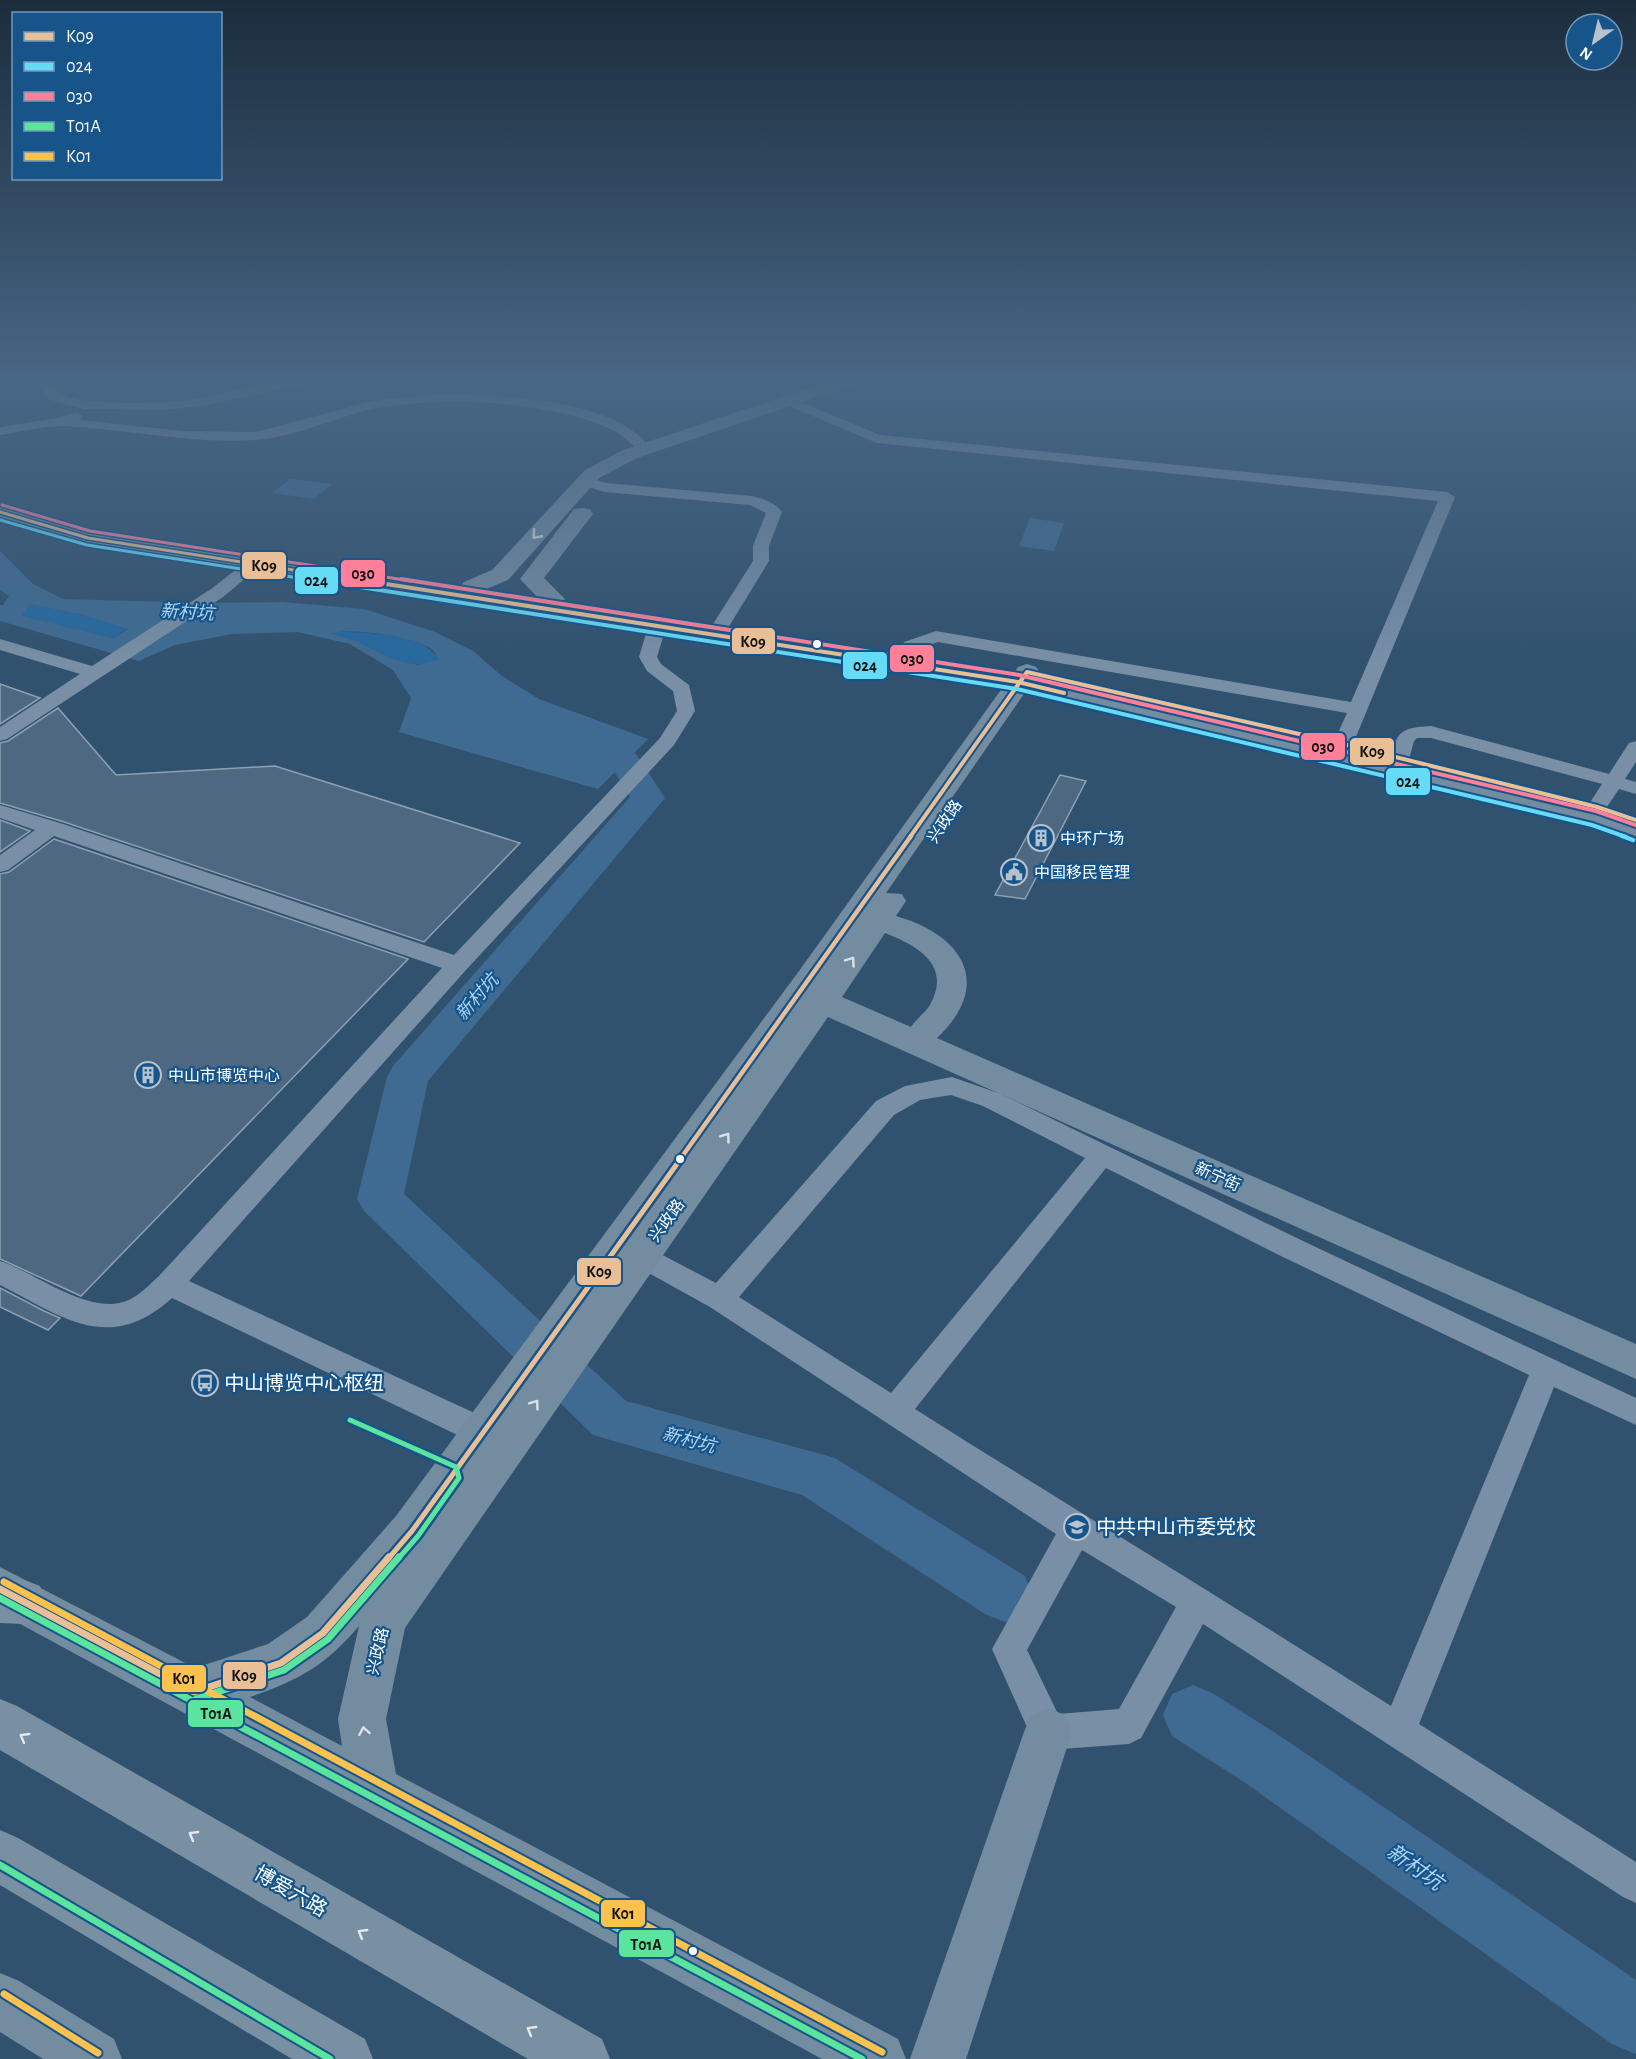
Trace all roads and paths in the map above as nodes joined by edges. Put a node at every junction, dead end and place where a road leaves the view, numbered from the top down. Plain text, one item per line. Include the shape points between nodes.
1 (598, 471) edge
2 (620, 471) edge
3 (1192, 471) edge
4 (601, 481) junction
5 (0, 501) edge
6 (537, 506) dead end
7 (561, 508) junction
8 (0, 512) edge
9 (585, 512) junction
10 (253, 564) junction
11 (472, 587) junction
12 (553, 599) junction
13 (722, 624) junction
14 (657, 627) junction
15 (0, 644) edge
16 (907, 652) junction
17 (103, 668) junction
18 (1030, 678) junction
19 (1357, 709) junction
20 (0, 735) edge
21 (1343, 744) junction
22 (1636, 747) edge
23 (1401, 759) junction
24 (1613, 780) junction
25 (1636, 788) edge
26 (0, 810) edge
27 (1595, 812) junction
28 (1636, 820) edge
29 (53, 827) junction
30 (1636, 833) edge
31 (0, 865) edge
32 (878, 921) junction
33 (458, 965) junction
34 (816, 990) junction
35 (926, 1030) junction
36 (1102, 1155) junction
37 (630, 1249) junction
38 (0, 1272) edge
39 (169, 1284) junction
40 (720, 1299) junction
41 (1636, 1344) edge
42 (1636, 1362) edge
43 (1546, 1369) junction
44 (896, 1410) junction
45 (1636, 1412) edge
46 (492, 1442) junction
47 (1076, 1529) junction
48 (8, 1597) edge
49 (1197, 1601) junction
50 (194, 1692) junction
51 (0, 1723) edge
52 (1399, 1729) junction
53 (1048, 1732) junction
54 (374, 1788) junction
55 (0, 1856) edge
56 (1636, 1884) edge
57 (0, 2000) edge
58 (82, 2056) edge
59 (345, 2059) edge
60 (582, 2059) edge
61 (878, 2059) edge
62 (938, 2059) edge

1 - 4 street via 592,474
2 - 4 street
3 - 19 street via 1447,497
4 - 7 street
4 - 9 street
4 - 13 street via 752,501 774,512 761,546 761,561
5 - 11 street via 102,531
6 - 7 street
7 - 9 street
7 -> 11 street via 500,575
8 - 10 street via 88,538
9 - 12 street via 531,579
10 - 14 street
10 - 17 street via 217,593
11 - 12 street
12 - 13 street
13 - 16 street
14 - 18 street
14 - 33 street via 648,657 653,668 682,689 686,711 654,756
15 - 17 street
16 - 18 street
16 - 19 street via 910,646 936,636
17 - 20 street
18 - 21 street
18 - 27 street
18 - 32 street, 兴政路
18 - 34 street, 兴政路
19 - 21 street
21 - 23 street
22 - 24 street
23 - 24 street via 1405,739 1412,733 1431,732
23 - 27 street
24 - 25 street
24 - 27 street
26 - 29 street
27 - 28 street
27 - 30 street
29 - 31 street
29 - 33 street
34 -> 32 street, 兴政路
32 - 35 street via 906,928 937,946 950,965 952,985 944,1010
33 - 39 street
34 - 35 street
34 - 37 street, 兴政路
34 - 42 street, 新宁街
35 - 41 street
36 - 40 street via 992,1100 952,1086 914,1092 885,1108
36 - 43 street
36 - 44 street
37 - 40 street
37 - 46 street, 兴政路
38 - 39 street via 87,1315 115,1316 143,1307
39 - 46 street
40 - 44 street
43 - 45 street
43 - 52 street
44 - 47 street
46 - 50 street, 兴政路 via 323,1633 281,1663
54 -> 46 street, 兴政路 via 362,1719 384,1619
47 - 49 street
47 - 53 street via 1009,1649
48 - 50 street
49 - 52 street
49 - 53 street via 1129,1726
50 - 54 street
60 -> 51 highway, 博爱六路
52 - 56 street
53 - 62 street
54 - 61 street
55 - 59 highway
57 - 58 street

